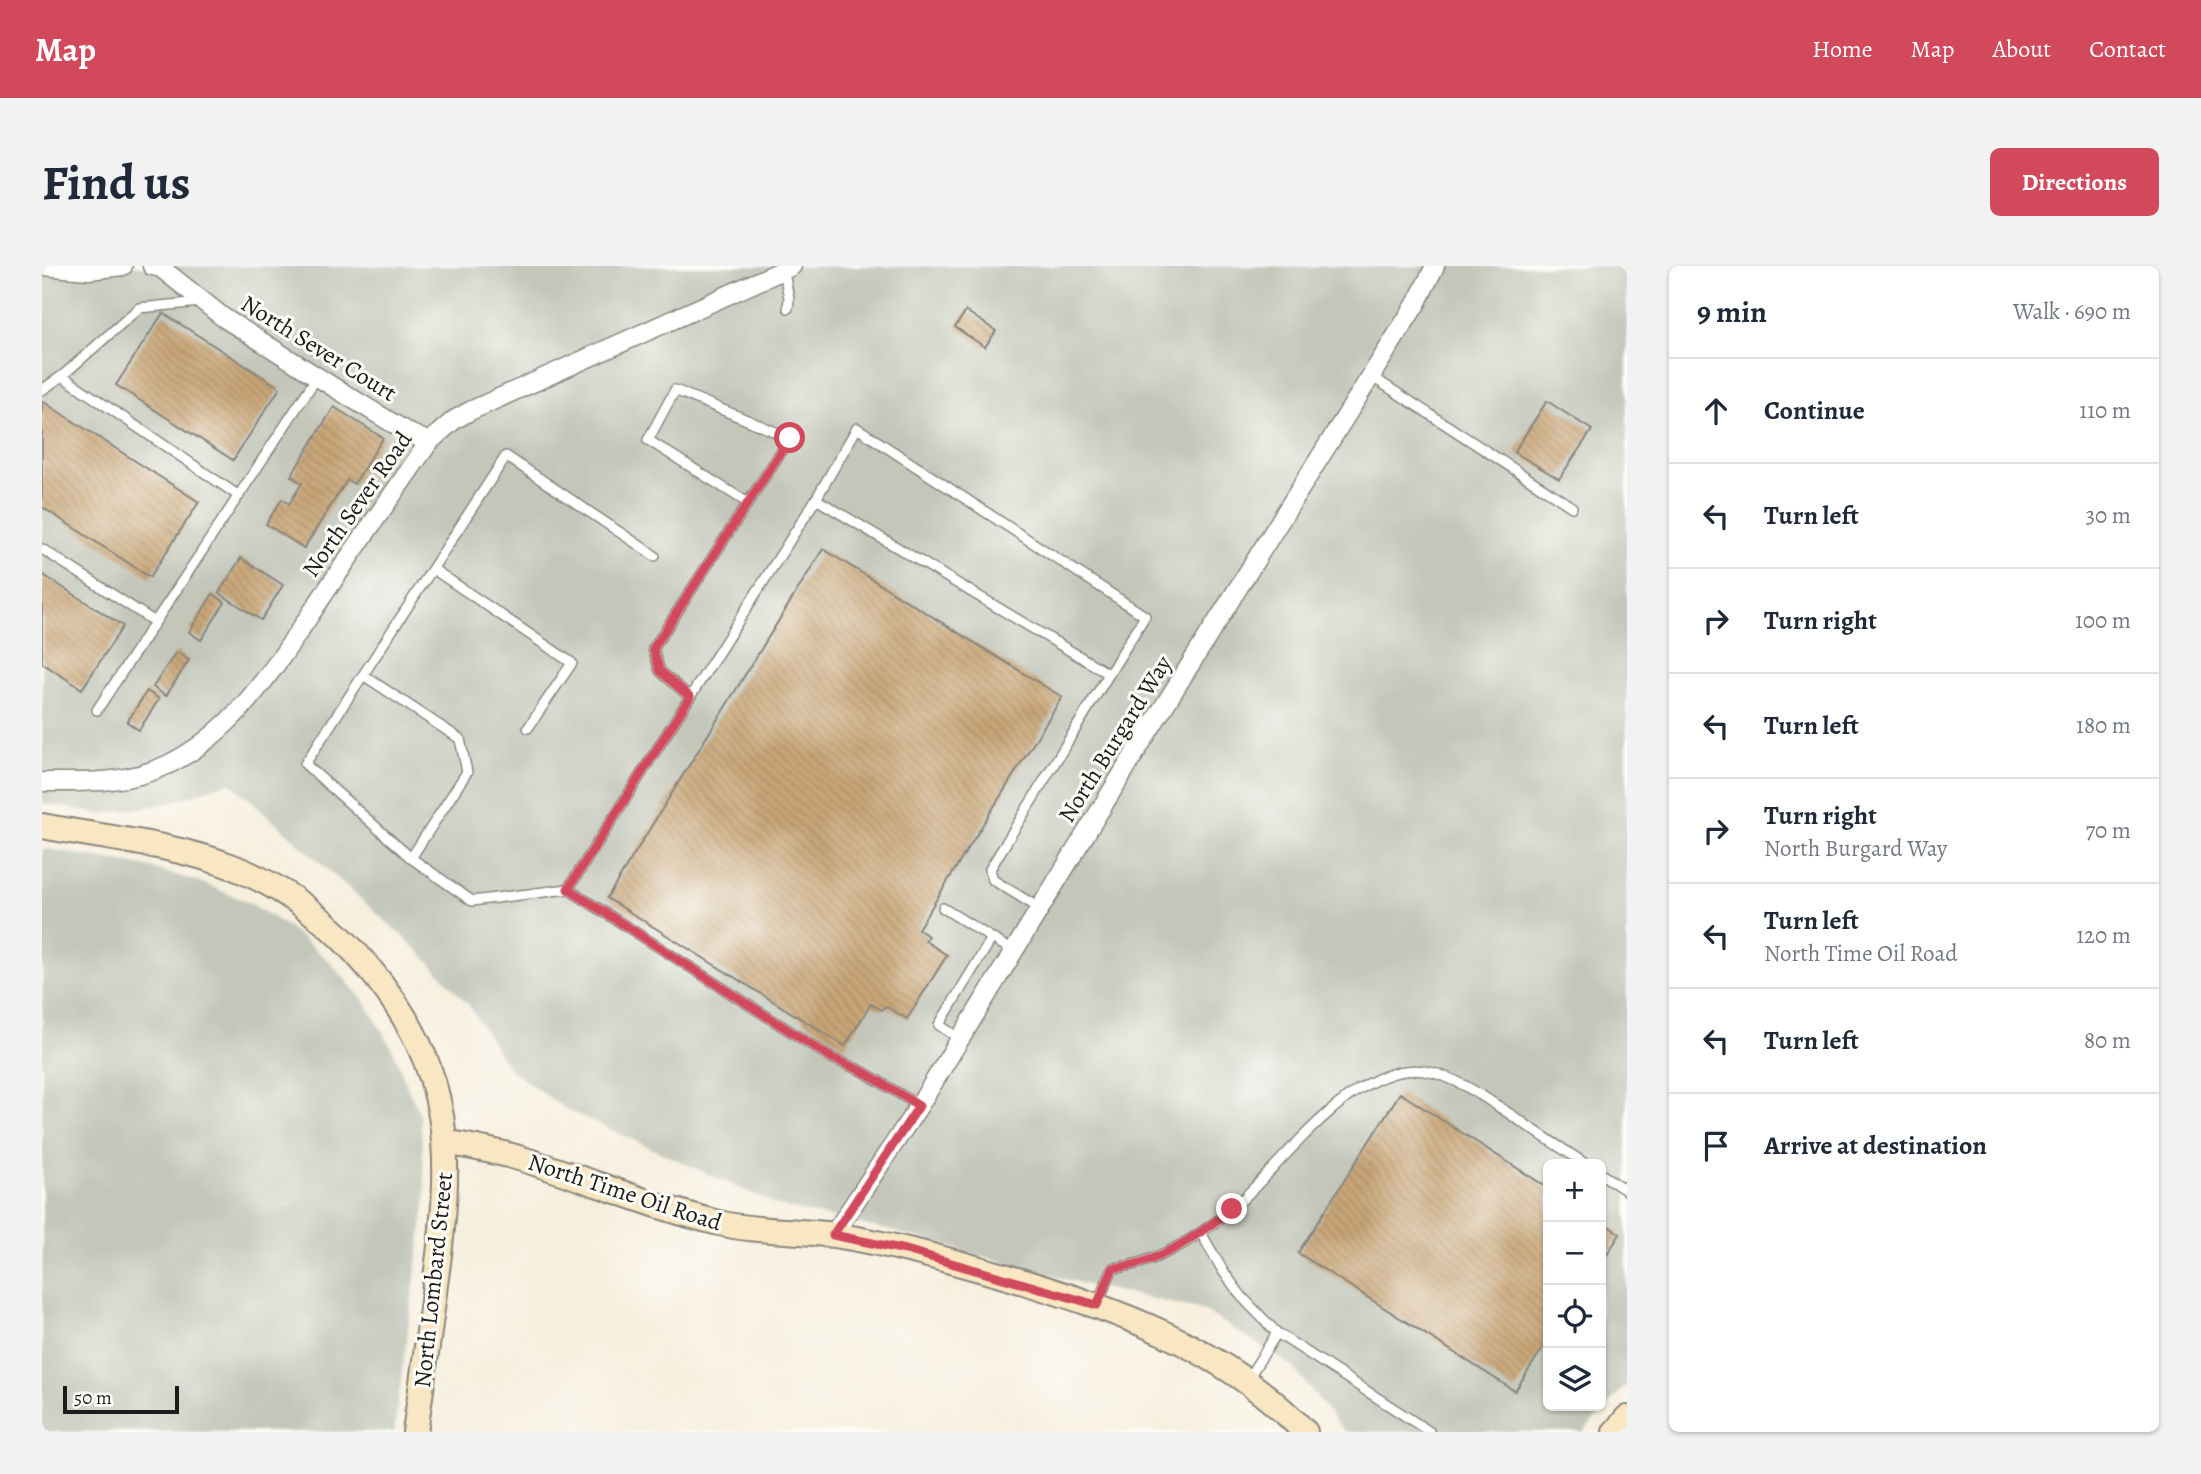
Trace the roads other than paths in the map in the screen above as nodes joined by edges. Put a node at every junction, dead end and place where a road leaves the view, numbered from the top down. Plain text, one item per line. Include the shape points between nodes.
1 (43, 266) edge
2 (123, 266) edge
3 (152, 266) edge
4 (1435, 266) edge
5 (786, 267) edge
6 (201, 302) junction
7 (788, 308) dead end
8 (62, 376) junction
9 (1371, 376) junction
10 (317, 377) junction
11 (42, 390) edge
12 (429, 442) junction
13 (239, 496) junction
14 (816, 499) junction
15 (748, 503) junction
16 (1572, 507) dead end
17 (42, 549) edge
18 (655, 556) dead end
19 (433, 569) junction
20 (155, 622) junction
21 (1109, 674) junction
22 (363, 675) junction
23 (690, 697) junction
24 (97, 710) dead end
25 (528, 728) dead end
26 (42, 782) edge
27 (42, 827) edge
28 (411, 858) junction
29 (568, 889) junction
30 (943, 908) dead end
31 (1039, 908) junction
32 (992, 938) junction
33 (1013, 951) junction
34 (960, 1039) junction
35 (919, 1106) junction
36 (445, 1142) junction
37 (1578, 1159) edge
38 (1606, 1177) edge
39 (1627, 1191) edge
40 (1201, 1233) junction
41 (833, 1235) junction
42 (1097, 1305) junction
43 (1277, 1333) junction
44 (1246, 1381) junction
45 (1627, 1418) edge
46 (415, 1432) edge
47 (1305, 1432) edge
48 (1430, 1432) edge
49 (1615, 1432) edge

1 - 2 street via 88,270
3 - 6 street, North Sever Court via 161,268
4 - 9 street, North Burgard Way
5 - 7 lane
5 - 12 street, North Sever Road via 470,411
6 - 8 lane via 139,308
6 - 10 street, North Sever Court
8 - 11 lane
8 - 13 lane
9 - 16 lane
9 - 31 street, North Burgard Way
10 - 12 street, North Sever Court
10 - 13 lane
12 - 26 street, North Sever Road via 278,660 222,728 195,750 131,777 112,782
13 - 20 lane
14 - 21 lane
14 - 21 lane via 857,429 1145,616
14 - 23 lane
15 - 15 lane via 790,438 676,390 648,440
15 - 23 lane via 653,649 660,671
17 - 20 lane
18 - 19 lane via 506,456
19 - 22 lane
19 - 25 lane via 572,663
20 - 24 lane
21 - 31 lane via 990,869 993,880
22 - 28 lane via 305,764
22 - 28 lane via 460,739 467,772
23 - 29 lane
27 - 36 street, North Lombard Street via 219,862 258,878 310,910 359,956 406,1018 432,1078
28 - 29 lane via 472,901
29 - 35 lane via 832,1058
30 - 32 lane
31 - 33 street, North Burgard Way
32 - 33 lane
32 - 34 lane via 939,1025
33 - 34 street, North Burgard Way
34 - 35 street, North Burgard Way
35 - 41 street, North Burgard Way
36 - 41 street, North Time Oil Road via 520,1158 735,1227
36 - 46 street, North Lombard Street via 446,1203
37 - 40 lane via 1454,1080 1408,1071 1344,1098 1232,1209
38 - 39 lane
40 - 42 lane via 1130,1267 1113,1268
40 - 43 lane via 1242,1297
41 - 42 street, North Time Oil Road via 918,1253
42 - 44 street, North Time Oil Road via 1176,1338
43 - 44 lane
43 - 48 lane
44 - 47 street, North Time Oil Road
45 - 49 street

